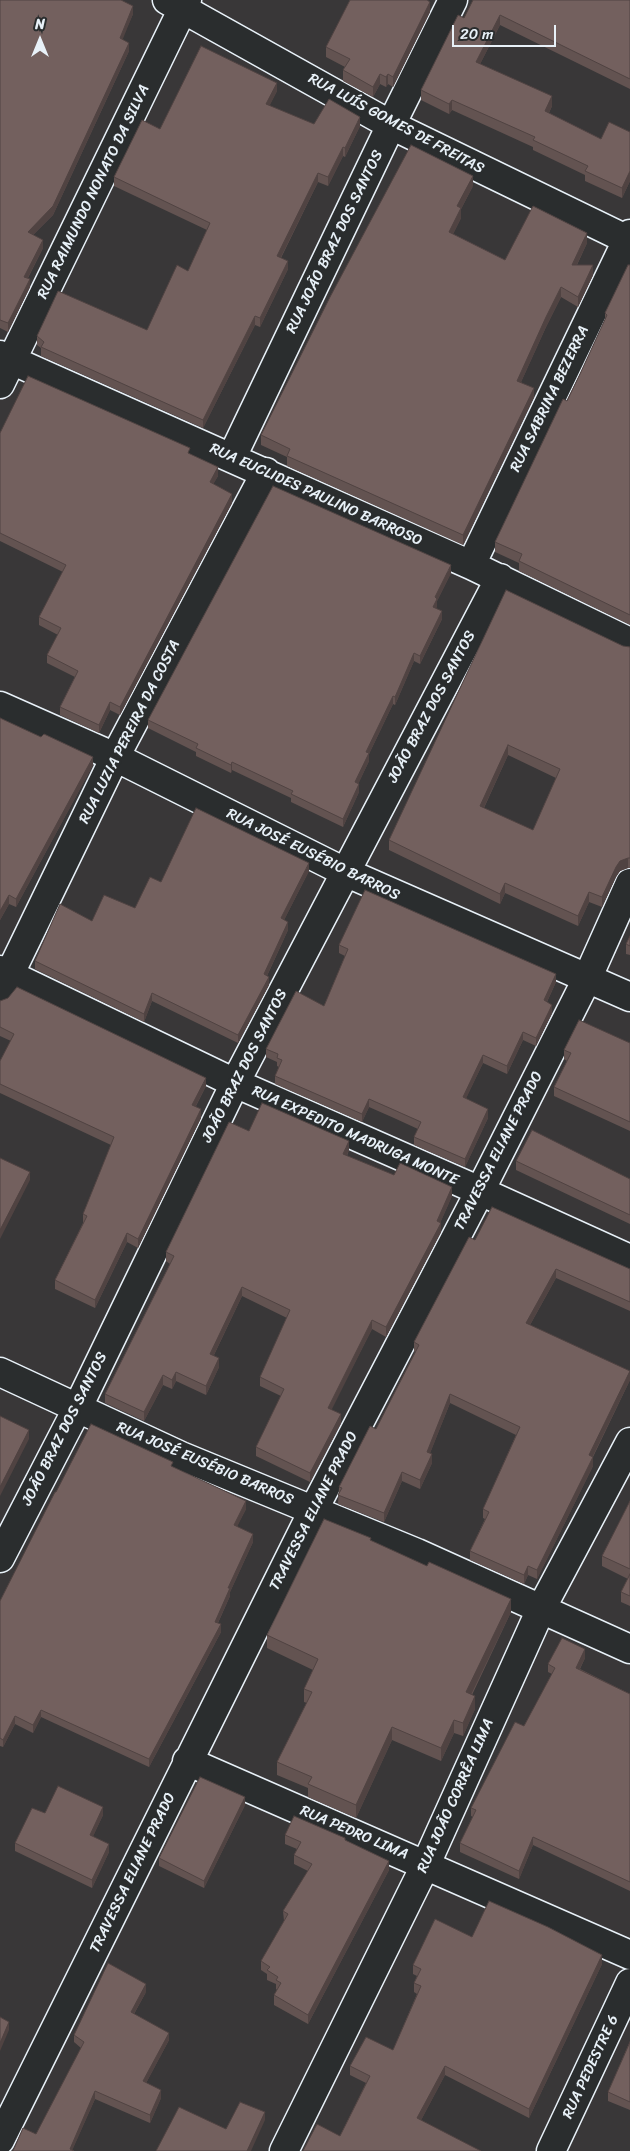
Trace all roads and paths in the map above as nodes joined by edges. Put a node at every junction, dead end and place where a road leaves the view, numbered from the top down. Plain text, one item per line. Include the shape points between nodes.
1 (453, 0) edge
2 (179, 3) edge
3 (391, 124) junction
4 (629, 238) edge
5 (6, 358) edge
6 (0, 384) edge
7 (232, 457) junction
8 (266, 472) junction
9 (471, 565) junction
10 (500, 578) junction
11 (630, 642) edge
12 (0, 706) edge
13 (115, 757) junction
14 (345, 872) junction
15 (630, 883) edge
16 (587, 979) junction
17 (3, 980) edge
18 (630, 996) edge
19 (235, 1083) junction
20 (480, 1191) junction
21 (630, 1259) edge
22 (0, 1372) edge
23 (76, 1409) junction
24 (630, 1442) edge
25 (314, 1509) junction
26 (0, 1558) edge
27 (541, 1608) junction
28 (630, 1650) edge
29 (187, 1762) junction
30 (426, 1864) junction
31 (630, 1954) edge
32 (630, 1984) edge
33 (0, 2140) edge
34 (284, 2151) edge
35 (551, 2151) edge

1 - 3 street, RUA JOÃO BRAZ DOS SANTOS
2 - 3 street, RUA LUÍS GOMES DE FREITAS
2 - 5 street, RUA RAIMUNDO NONATO DA SILVA
3 - 4 street, RUA LUÍS GOMES DE FREITAS
3 - 7 street, RUA JOÃO BRAZ DOS SANTOS
4 - 9 street, RUA SABRINA BEZERRA
5 - 6 street, RUA RAIMUNDO NONATO DA SILVA
5 - 7 street, RUA EUCLIDES PAULINO BARROSO
7 - 8 street, RUA EUCLIDES PAULINO BARROSO
8 - 9 street, RUA EUCLIDES PAULINO BARROSO
8 - 13 street, RUA LUZIA PEREIRA DA COSTA
9 - 10 street, RUA EUCLIDES PAULINO BARROSO
10 - 11 street, RUA EUCLIDES PAULINO BARROSO
10 - 14 street, JOÃO BRAZ DOS SANTOS
12 - 13 street, RUA JOSÉ EUSÉBIO BARROS
13 - 14 street, RUA JOSÉ EUSÉBIO BARROS
13 - 17 street, RUA LUZIA PEREIRA DA COSTA
14 - 16 street, RUA JOSÉ EUSÉBIO BARROS
14 - 19 street, JOÃO BRAZ DOS SANTOS
15 - 16 street, TRAVESSA ELIANE PRADO
16 - 18 street, RUA JOSÉ EUSÉBIO BARROS
16 - 20 street, TRAVESSA ELIANE PRADO
17 - 19 street, RUA EXPEDITO MADRUGA MONTE
19 - 20 street, RUA EXPEDITO MADRUGA MONTE
19 - 23 street, JOÃO BRAZ DOS SANTOS
20 - 21 street, RUA EXPEDITO MADRUGA MONTE
20 - 25 street, TRAVESSA ELIANE PRADO
22 - 23 street, RUA JOSÉ EUSÉBIO BARROS
23 - 25 street, RUA JOSÉ EUSÉBIO BARROS
23 - 26 street, JOÃO BRAZ DOS SANTOS
24 - 27 street, RUA JOÃO CORRÊA LIMA
25 - 27 street, RUA JOSÉ EUSÉBIO BARROS
25 - 29 street, TRAVESSA ELIANE PRADO
27 - 28 street, RUA JOSÉ EUSÉBIO BARROS
27 - 30 street, RUA JOÃO CORRÊA LIMA
29 - 30 street, RUA PEDRO LIMA
29 - 33 street, TRAVESSA ELIANE PRADO
30 - 31 street, RUA PEDRO LIMA
30 - 34 street, RUA JOÃO CORRÊA LIMA
32 - 35 street, RUA PEDESTRE 6

